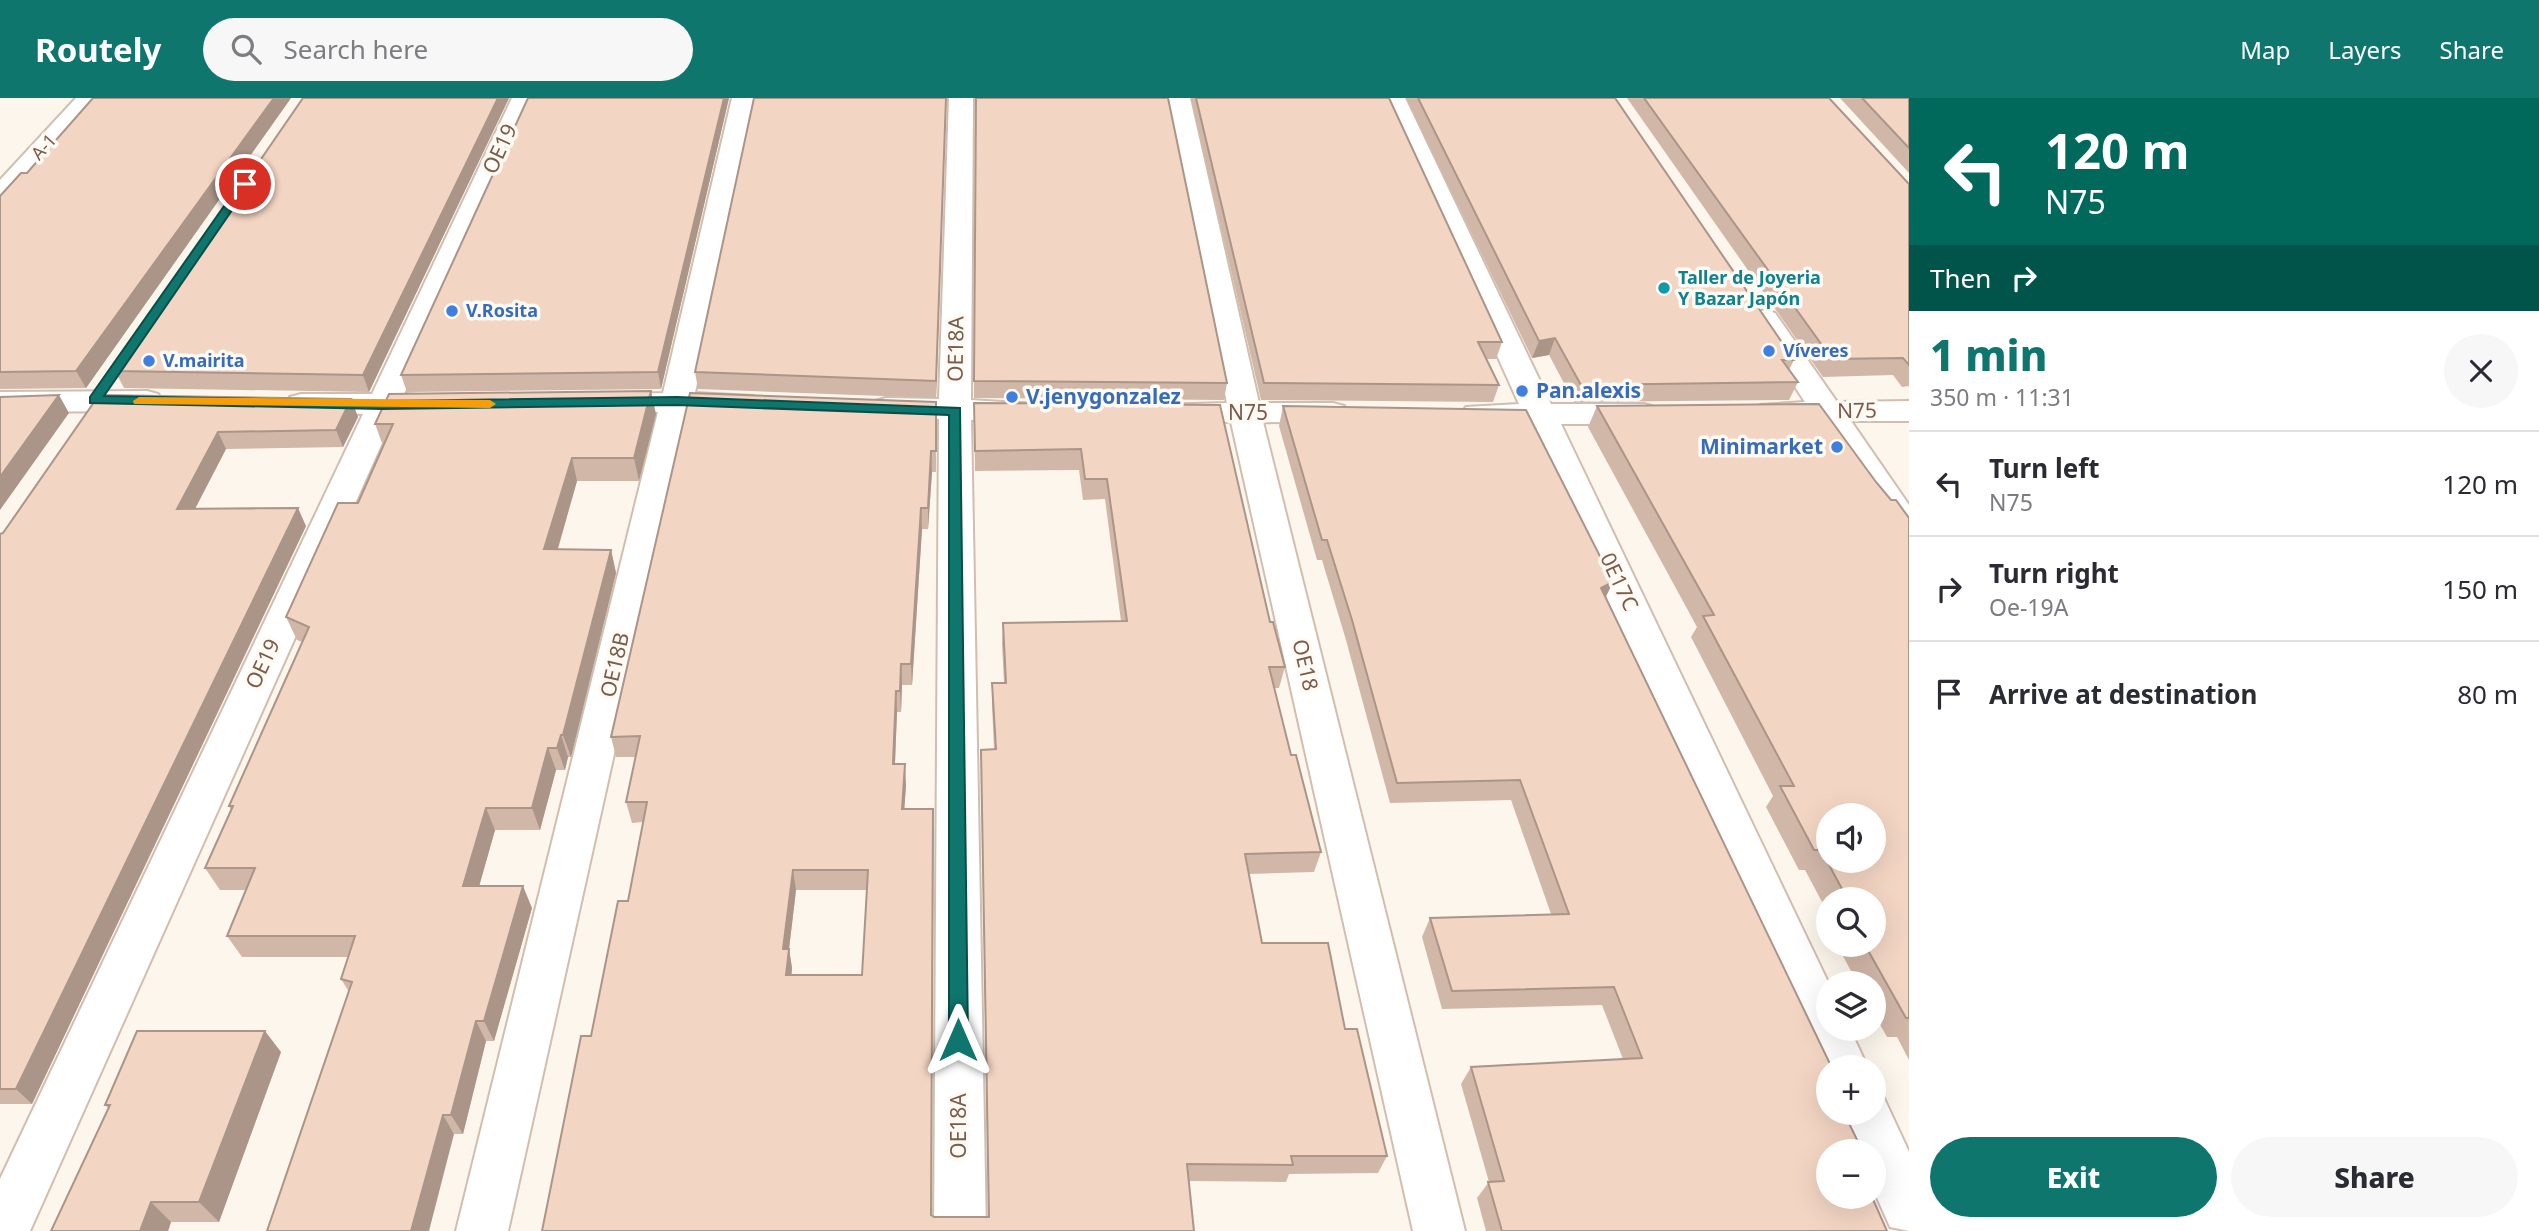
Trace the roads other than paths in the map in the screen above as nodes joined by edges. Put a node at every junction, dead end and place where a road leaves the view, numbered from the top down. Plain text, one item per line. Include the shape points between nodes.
1 (89, 98) edge
2 (524, 98) edge
3 (744, 98) edge
4 (961, 98) edge
5 (1178, 98) edge
6 (1393, 98) edge
7 (0, 196) edge
8 (1752, 300) edge
9 (103, 389) junction
10 (677, 401) junction
11 (0, 402) edge
12 (177, 402) edge
13 (570, 402) edge
14 (272, 403) edge
15 (462, 404) edge
16 (774, 404) edge
17 (382, 405) junction
18 (858, 407) edge
19 (955, 411) junction
20 (1052, 411) edge
21 (1909, 411) edge
22 (1135, 412) edge
23 (1245, 412) junction
24 (1748, 412) edge
25 (1830, 412) junction
26 (1679, 413) edge
27 (1367, 414) edge
28 (1448, 414) edge
29 (1542, 415) junction
30 (73, 433) edge
31 (1909, 531) edge
32 (1838, 1055) edge
33 (1870, 1125) edge
34 (1909, 1209) edge
35 (3, 1231) edge
36 (482, 1231) edge
37 (960, 1231) edge
38 (1439, 1231) edge

1 - 7 street, A-1
2 - 17 street, OE19
3 - 10 street, OE18B
4 - 19 street, OE18A
5 - 23 street, OE18
6 - 29 street, 0E17C
8 - 25 street
9 - 11 street
9 - 12 street
9 - 30 street
10 - 13 street
10 - 16 street
10 - 36 street, OE18B
14 - 17 street
15 - 17 street
17 - 35 street, OE19
18 - 19 street
19 - 20 street
19 - 37 street, OE18A
21 - 25 street, N75
22 - 23 street, N75
23 - 27 street, N75
23 - 38 street, OE18
24 - 25 street, N75
25 - 31 street
26 - 29 street
28 - 29 street
29 - 32 street, 0E17C
33 - 34 street

